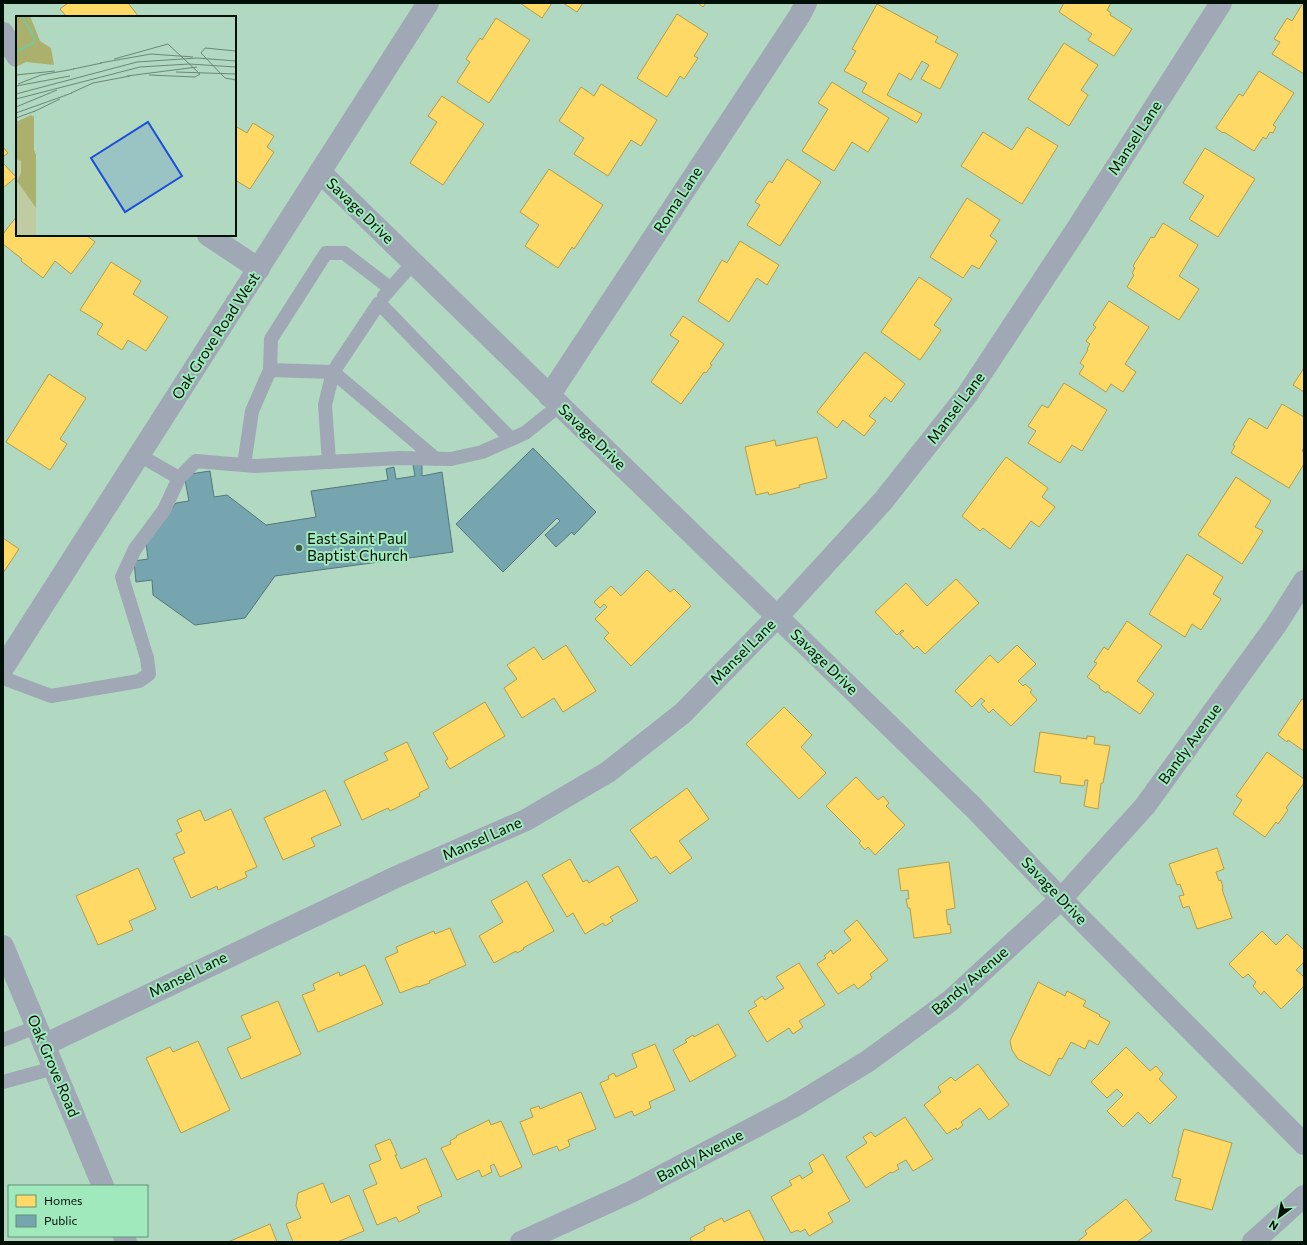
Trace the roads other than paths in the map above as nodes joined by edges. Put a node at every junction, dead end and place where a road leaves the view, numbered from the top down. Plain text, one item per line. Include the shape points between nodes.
1 (428, 3) edge
2 (806, 3) edge
3 (1221, 3) edge
4 (3, 33) edge
5 (16, 54) edge
6 (320, 172) junction
7 (210, 236) edge
8 (413, 263) junction
9 (259, 268) junction
10 (390, 288) junction
11 (379, 303) junction
12 (270, 370) junction
13 (333, 372) junction
14 (554, 400) junction
15 (511, 439) junction
16 (140, 455) junction
17 (436, 459) junction
18 (329, 462) junction
19 (244, 465) junction
20 (179, 478) junction
21 (1304, 581) edge
22 (778, 617) junction
23 (3, 668) edge
24 (3, 678) edge
25 (1061, 899) junction
26 (3, 946) edge
27 (40, 1036) junction
28 (3, 1040) edge
29 (54, 1068) junction
30 (3, 1082) edge
31 (1304, 1144) edge
32 (103, 1185) edge
33 (1304, 1196) edge
34 (521, 1242) edge
35 (1253, 1242) edge

1 - 6 street, Oak Grove Road West
2 - 14 street, Roma Lane
3 - 22 street, Mansel Lane via 967,395 883,501
4 - 5 street
6 - 8 street, Savage Drive
6 - 9 street, Oak Grove Road West
7 - 9 street
8 - 10 lane
8 - 14 street, Savage Drive
9 - 16 street, Oak Grove Road West
10 - 11 lane
10 - 12 lane via 344,253 326,253 271,339
11 - 13 lane
11 - 15 lane
12 - 13 lane
12 - 19 lane via 252,411
13 - 17 lane
13 - 18 lane via 325,405
14 - 15 lane via 525,433
14 - 22 street, Savage Drive
15 - 17 lane via 482,452 451,459
16 - 20 lane
16 - 23 street, Oak Grove Road West
17 - 18 lane via 400,458
18 - 19 lane
19 - 20 lane via 196,461
20 - 24 lane via 164,510 135,549 122,577 149,674 139,681 51,696
21 - 25 street, Bandy Avenue via 1276,625 1145,806
22 - 25 street, Savage Drive via 974,808
22 - 27 street, Mansel Lane via 683,713 608,772 526,820
25 - 31 street, Savage Drive
25 - 34 street, Bandy Avenue via 950,1001 868,1061 793,1107 631,1192
26 - 27 street, Oak Grove Road
27 - 28 lane
27 - 29 street, Oak Grove Road
29 - 30 lane
29 - 32 street, Oak Grove Road
33 - 35 street

